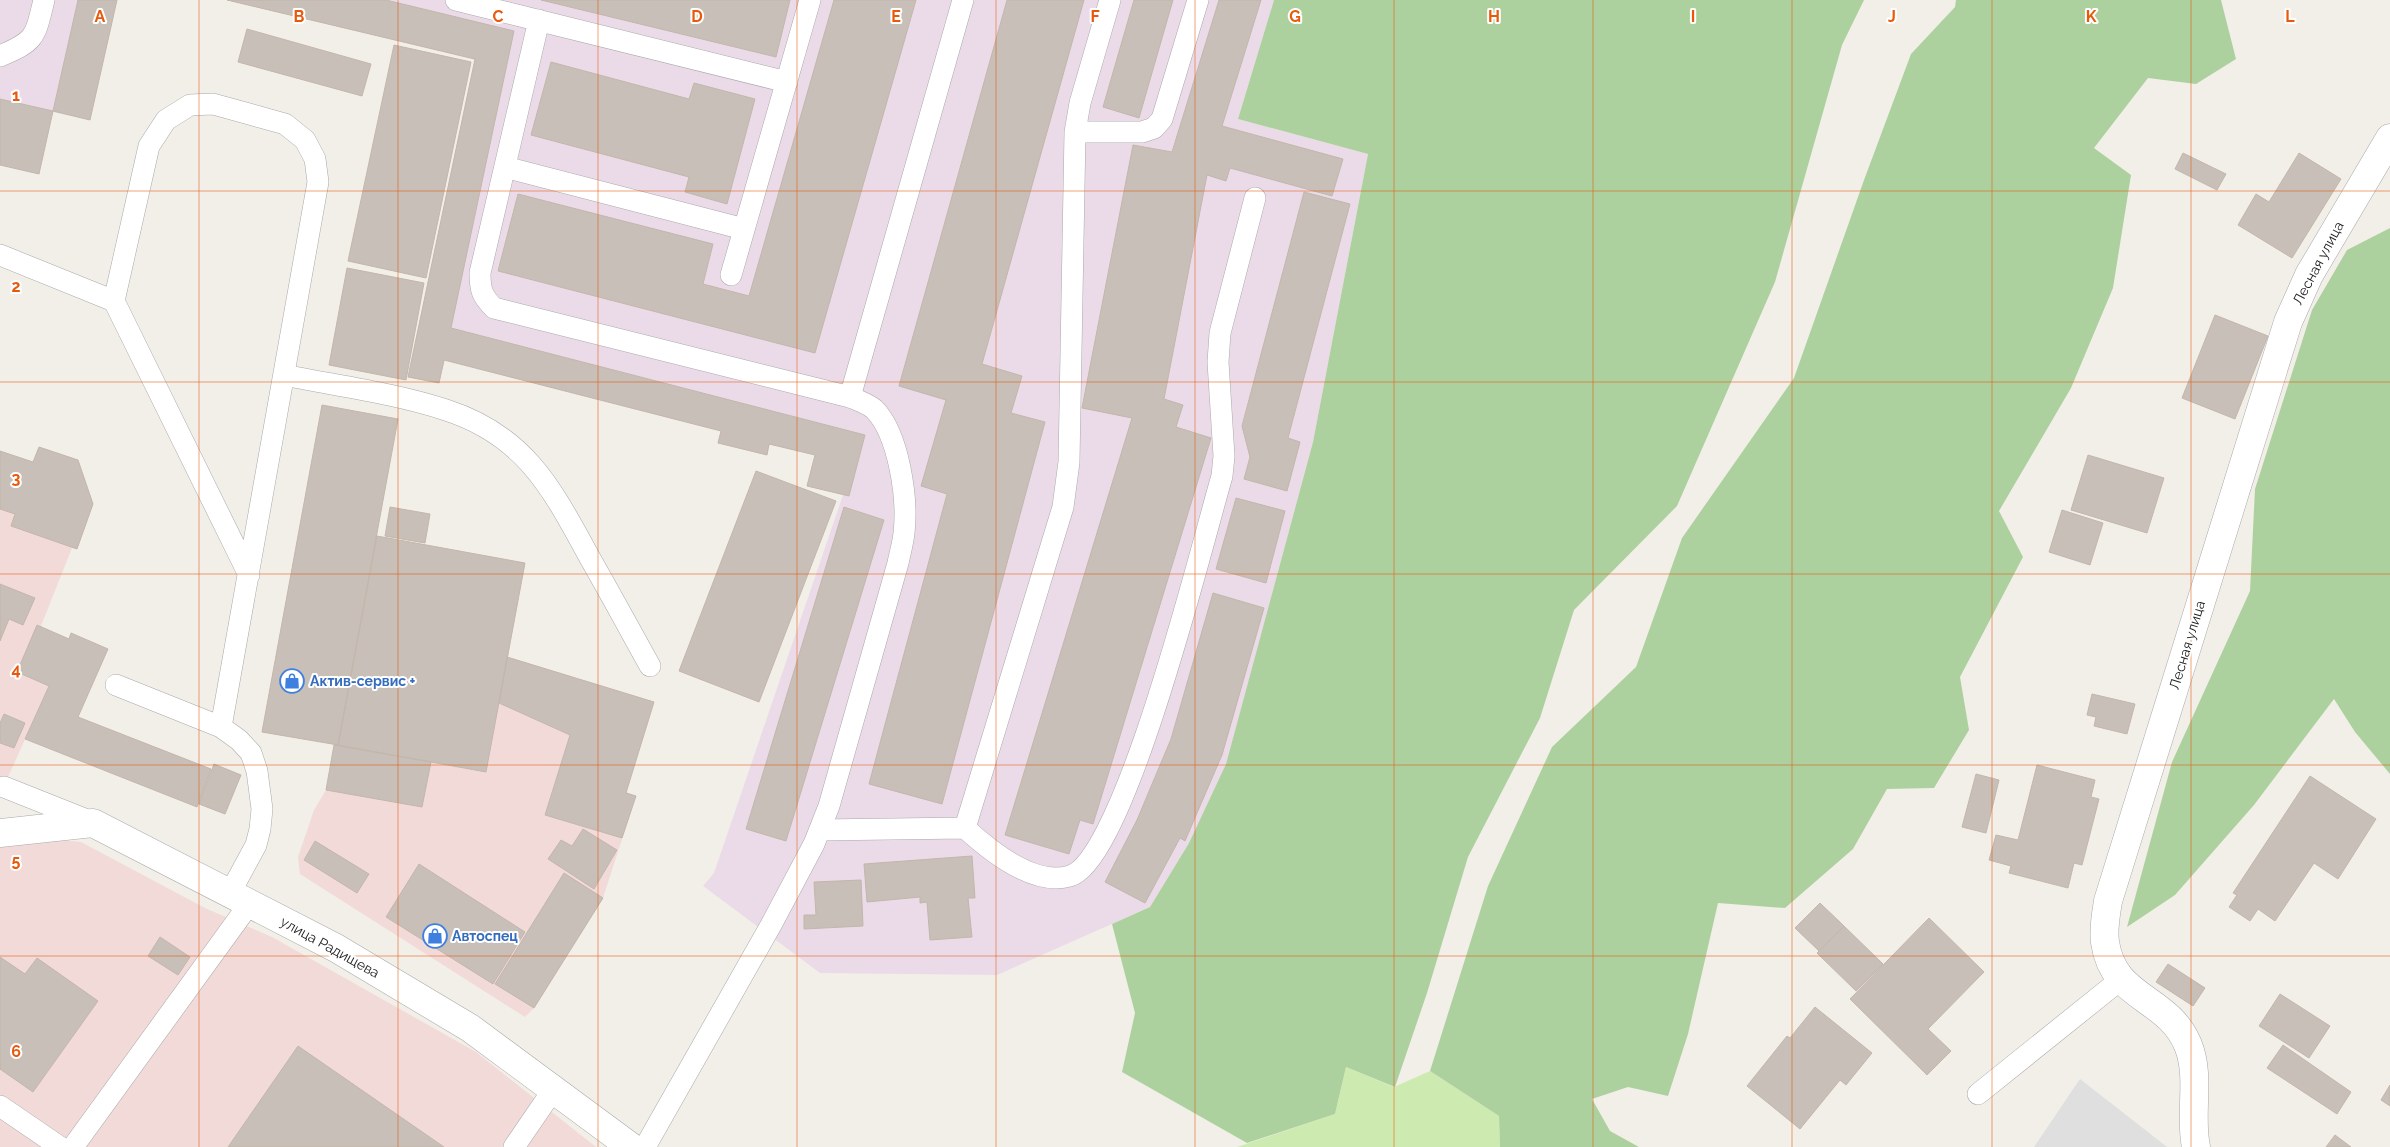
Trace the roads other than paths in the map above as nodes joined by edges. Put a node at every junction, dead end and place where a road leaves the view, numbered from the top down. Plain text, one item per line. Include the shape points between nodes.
1 (44, 0) edge
2 (456, 0) edge
3 (810, 0) edge
4 (963, 0) edge
5 (1110, 0) edge
6 (1198, 0) edge
7 (539, 20) junction
8 (0, 56) edge
9 (787, 82) junction
10 (1075, 132) junction
11 (2390, 138) edge
12 (505, 167) junction
13 (1256, 198) dead end
14 (744, 229) junction
15 (0, 255) edge
16 (731, 275) dead end
17 (114, 301) junction
18 (284, 376) junction
19 (850, 397) junction
20 (248, 575) junction
21 (650, 666) dead end
22 (116, 685) dead end
23 (222, 727) junction
24 (4, 787) dead end
25 (92, 823) junction
26 (965, 828) junction
27 (820, 830) junction
28 (0, 832) edge
29 (240, 898) junction
30 (2120, 980) junction
31 (553, 1090) junction
32 (1978, 1094) dead end
33 (0, 1106) edge
34 (60, 1147) edge
35 (73, 1147) edge
36 (514, 1147) edge
37 (631, 1147) edge
38 (645, 1147) edge
39 (2196, 1147) edge

1 - 8 lane via 36,33 24,46
2 - 7 lane
3 - 9 lane
4 - 19 lane
5 - 10 lane via 1080,103
6 - 10 lane via 1158,124 1142,132
7 - 9 lane
7 - 12 lane
9 - 14 lane
10 - 26 lane via 1069,462 1064,508
11 - 30 street, Лесная улица via 2309,275 2288,322 2108,901 2104,941 2110,964
12 - 14 lane
12 - 19 lane via 480,273 483,298 494,308
13 - 26 lane via 1220,334 1222,476 1151,724 1111,826 1084,869 1071,876 1056,878 1038,875 1002,859
14 - 16 lane
15 - 17 lane
17 - 18 lane via 149,146 166,120 190,105 213,104 285,124 305,140 315,159 318,182
17 - 20 lane
18 - 20 lane
18 - 21 lane via 447,410 476,422 509,443 532,464 555,493
19 - 27 lane via 873,408 888,429 905,505 904,533
20 - 23 lane
22 - 23 lane
23 - 29 lane via 250,753 257,771 262,809 260,829
24 - 25 lane
25 - 28 street
25 - 29 street, улица Радищева
26 - 27 lane
27 - 38 lane via 771,925
29 - 31 street, улица Радищева via 336,948 470,1028
29 - 35 lane
30 - 32 lane
30 - 39 street, Лесная улица via 2171,1017 2189,1047 2194,1069
31 - 36 lane
31 - 37 street, улица Радищева
33 - 34 lane

